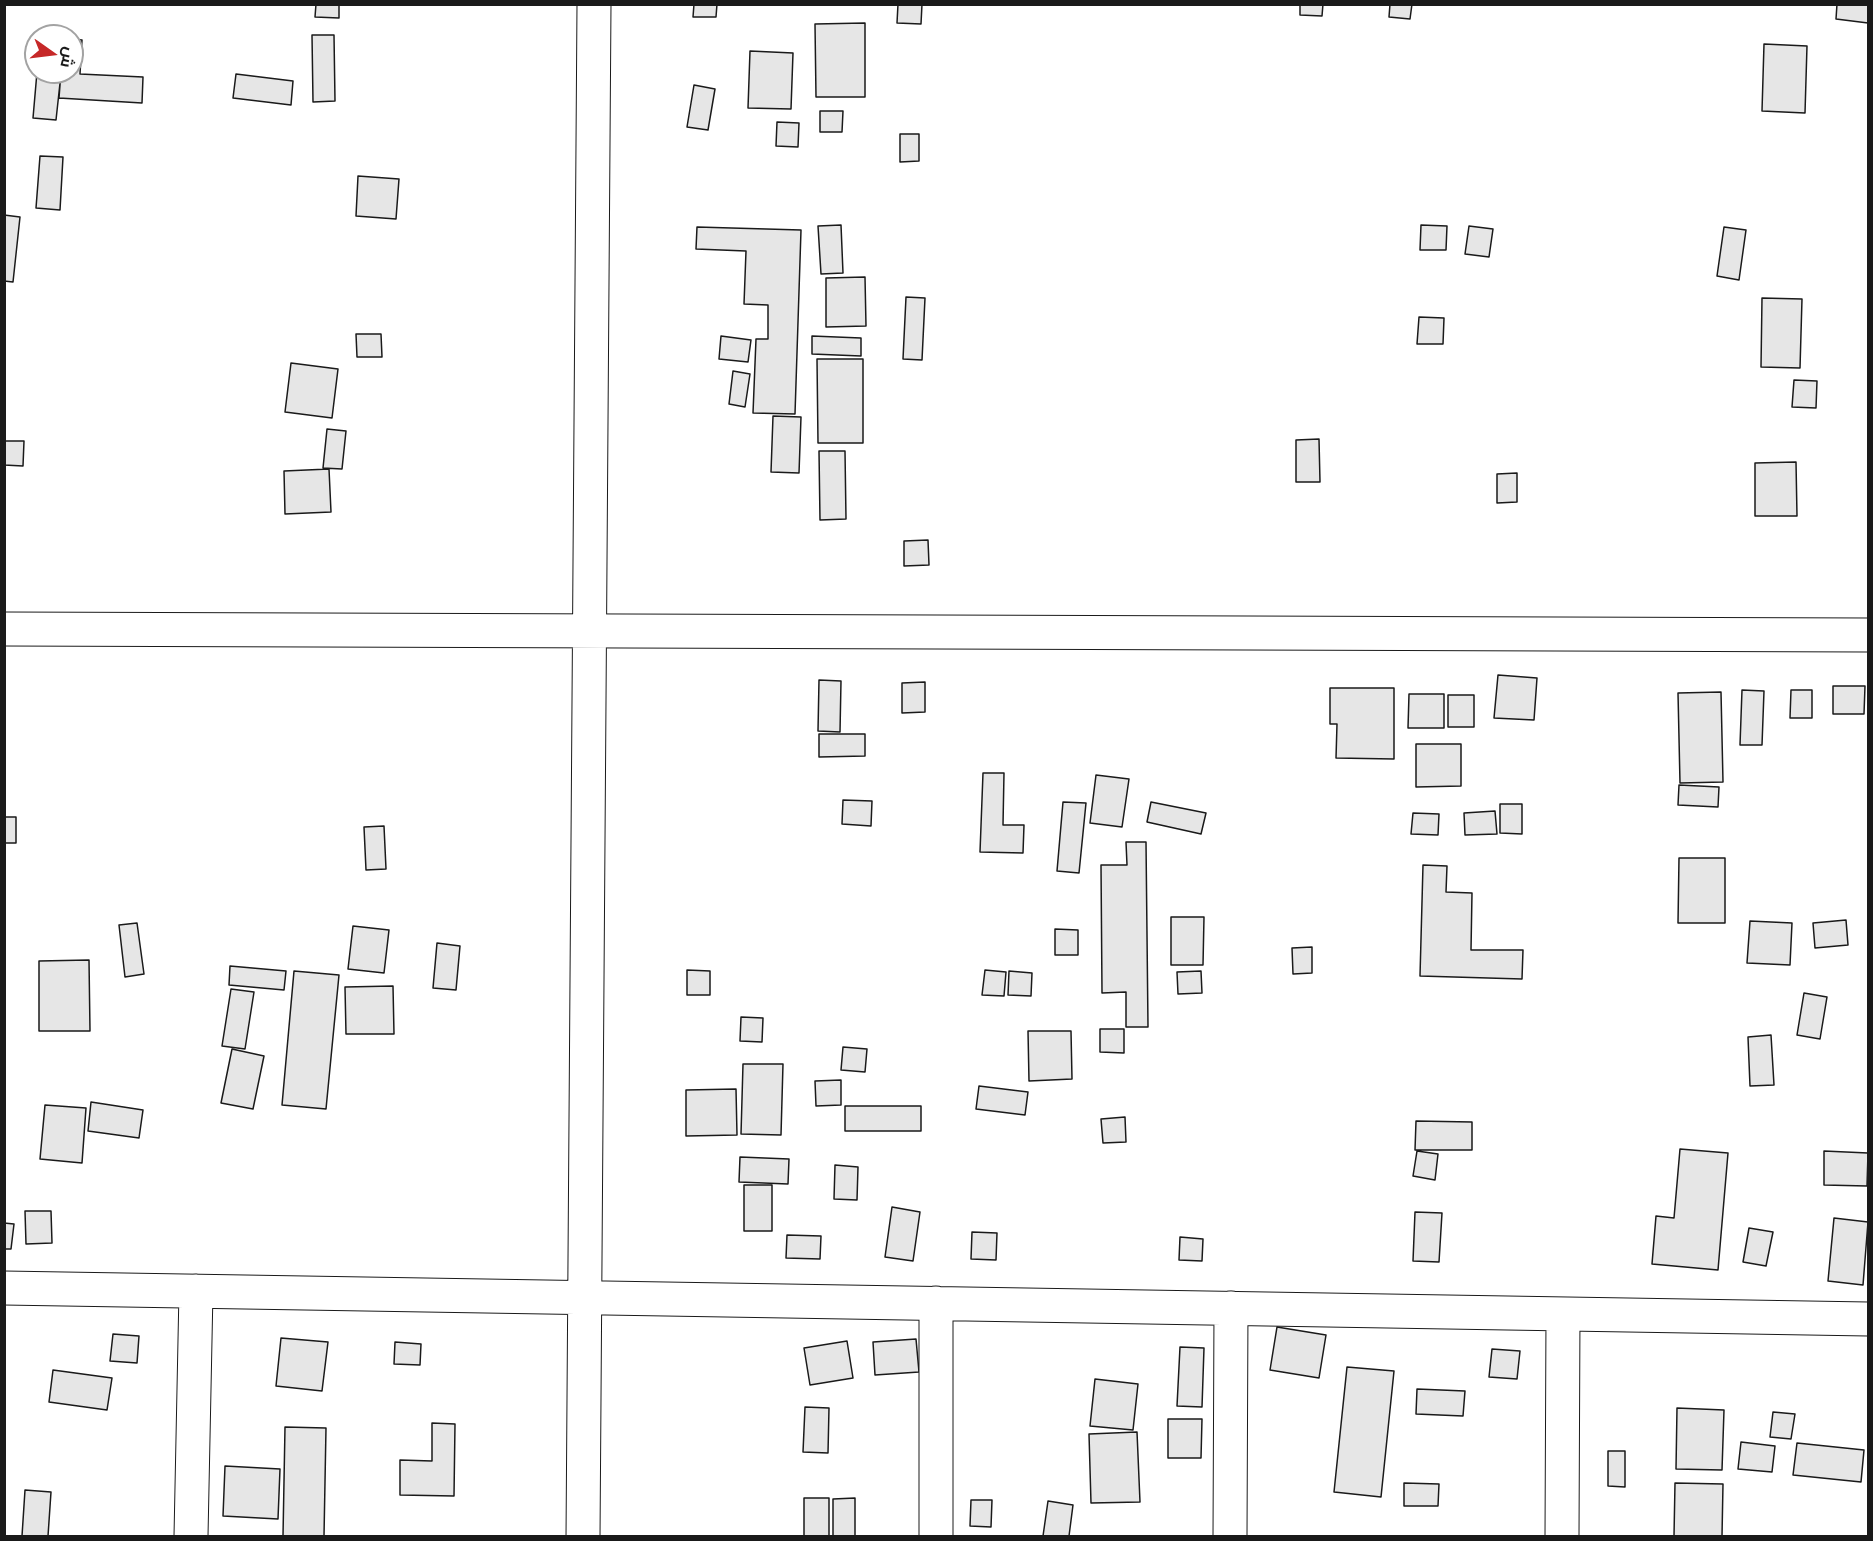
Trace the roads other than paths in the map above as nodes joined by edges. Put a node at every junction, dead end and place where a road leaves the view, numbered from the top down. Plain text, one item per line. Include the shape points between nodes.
1 (594, 4) edge
2 (4, 629) edge
3 (589, 631) junction
4 (1869, 635) edge
5 (4, 1287) edge
6 (196, 1291) junction
7 (585, 1297) junction
8 (936, 1303) junction
9 (1232, 1308) junction
10 (1563, 1314) junction
11 (1869, 1319) edge
12 (191, 1536) edge
13 (583, 1536) edge
14 (936, 1536) edge
15 (1230, 1536) edge
16 (1562, 1536) edge

1 - 3 street
2 - 3 street
3 - 4 street
3 - 7 street
5 - 6 street
6 - 7 street
6 - 12 street
7 - 8 street
7 - 13 street
8 - 9 street
8 - 14 street
9 - 10 street
9 - 15 street
10 - 11 street
10 - 16 street

